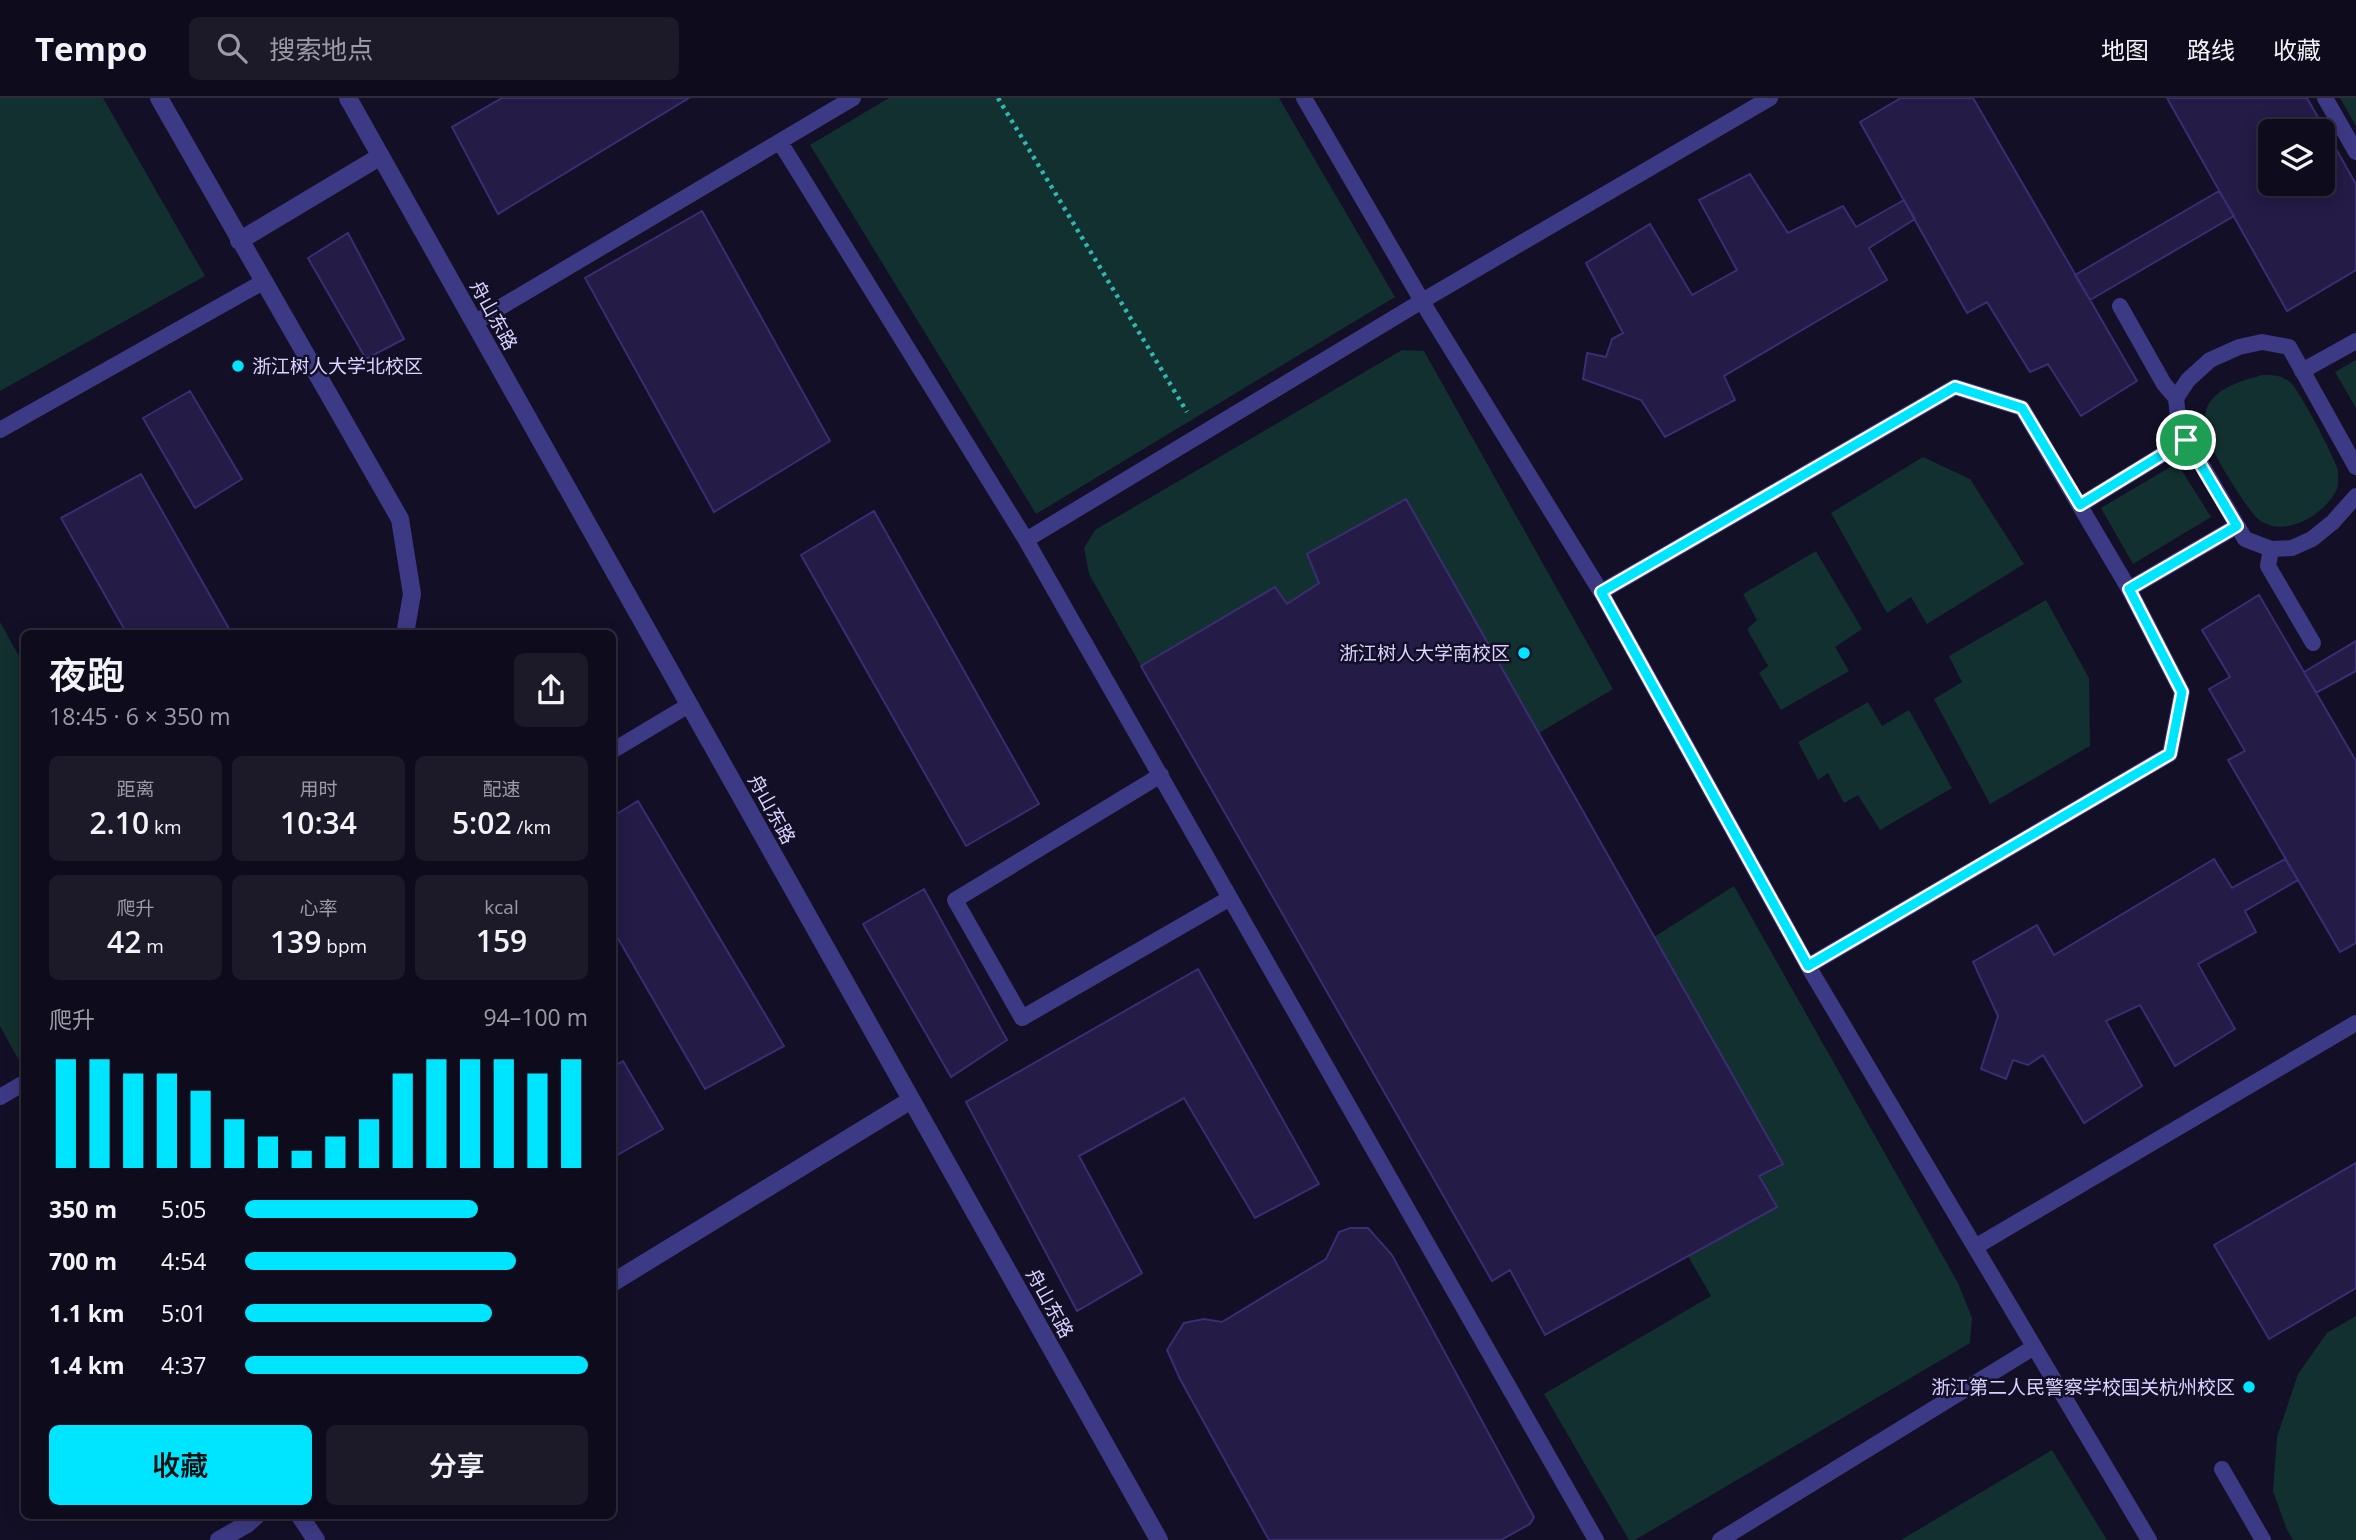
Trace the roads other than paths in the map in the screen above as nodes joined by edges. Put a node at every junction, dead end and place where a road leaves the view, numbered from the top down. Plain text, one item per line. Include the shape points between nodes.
1 (159, 98) edge
2 (348, 98) edge
3 (853, 98) edge
4 (1304, 98) edge
5 (2325, 98) edge
6 (1761, 100) edge
7 (780, 142) junction
8 (2356, 152) edge
9 (381, 156) junction
10 (239, 241) junction
11 (263, 282) junction
12 (1422, 300) junction
13 (2120, 306) dead end
14 (474, 323) junction
15 (2356, 341) edge
16 (2302, 371) junction
17 (2176, 398) junction
18 (0, 430) edge
19 (2186, 440) junction
20 (2354, 459) edge
21 (2356, 496) edge
22 (2080, 505) junction
23 (2237, 526) junction
24 (1026, 540) junction
25 (2271, 549) junction
26 (2129, 589) junction
27 (1601, 592) junction
28 (406, 630) edge
29 (2313, 643) dead end
30 (689, 705) junction
31 (616, 749) edge
32 (1161, 775) junction
33 (1230, 898) junction
34 (1808, 966) junction
35 (2356, 1023) edge
36 (21, 1084) edge
37 (0, 1095) edge
38 (911, 1100) junction
39 (1975, 1247) junction
40 (616, 1281) edge
41 (2034, 1348) junction
42 (2221, 1469) dead end
43 (253, 1519) edge
44 (302, 1519) edge
45 (219, 1540) edge
46 (316, 1540) edge
47 (1159, 1540) edge
48 (1596, 1540) edge
49 (1720, 1540) edge
50 (2149, 1540) edge
51 (2263, 1540) edge

1 - 10 street
2 - 9 street, 舟山东路
3 - 7 lane
4 - 12 lane
5 - 8 lane
6 - 12 lane
7 - 14 lane
7 - 24 lane
9 - 10 street
9 - 14 street, 舟山东路
10 - 11 street
11 - 18 lane
11 - 28 street via 400,519 412,594
12 - 24 lane
12 - 27 lane
13 - 17 lane
14 - 30 street, 舟山东路
15 - 16 lane
16 - 17 lane via 2289,347 2262,342 2210,360
16 - 20 lane
17 - 19 lane via 2179,426
19 - 22 lane
19 - 23 lane
21 - 25 lane via 2312,539 2292,548
22 - 26 lane
22 - 27 lane via 2022,408 1955,387
23 - 25 lane via 2245,540
23 - 26 lane
24 - 32 lane
25 - 29 lane via 2268,566
26 - 34 lane via 2182,692 2170,754
27 - 34 lane
30 - 31 lane
30 - 38 street, 舟山东路
32 - 33 lane
32 - 33 lane via 956,900 982,947 1022,1018
33 - 48 lane
34 - 39 lane
35 - 39 lane
36 - 37 lane
38 - 40 street
38 - 47 street, 舟山东路
39 - 41 lane
41 - 49 lane
41 - 50 lane
42 - 51 lane
43 - 45 street
44 - 46 street

